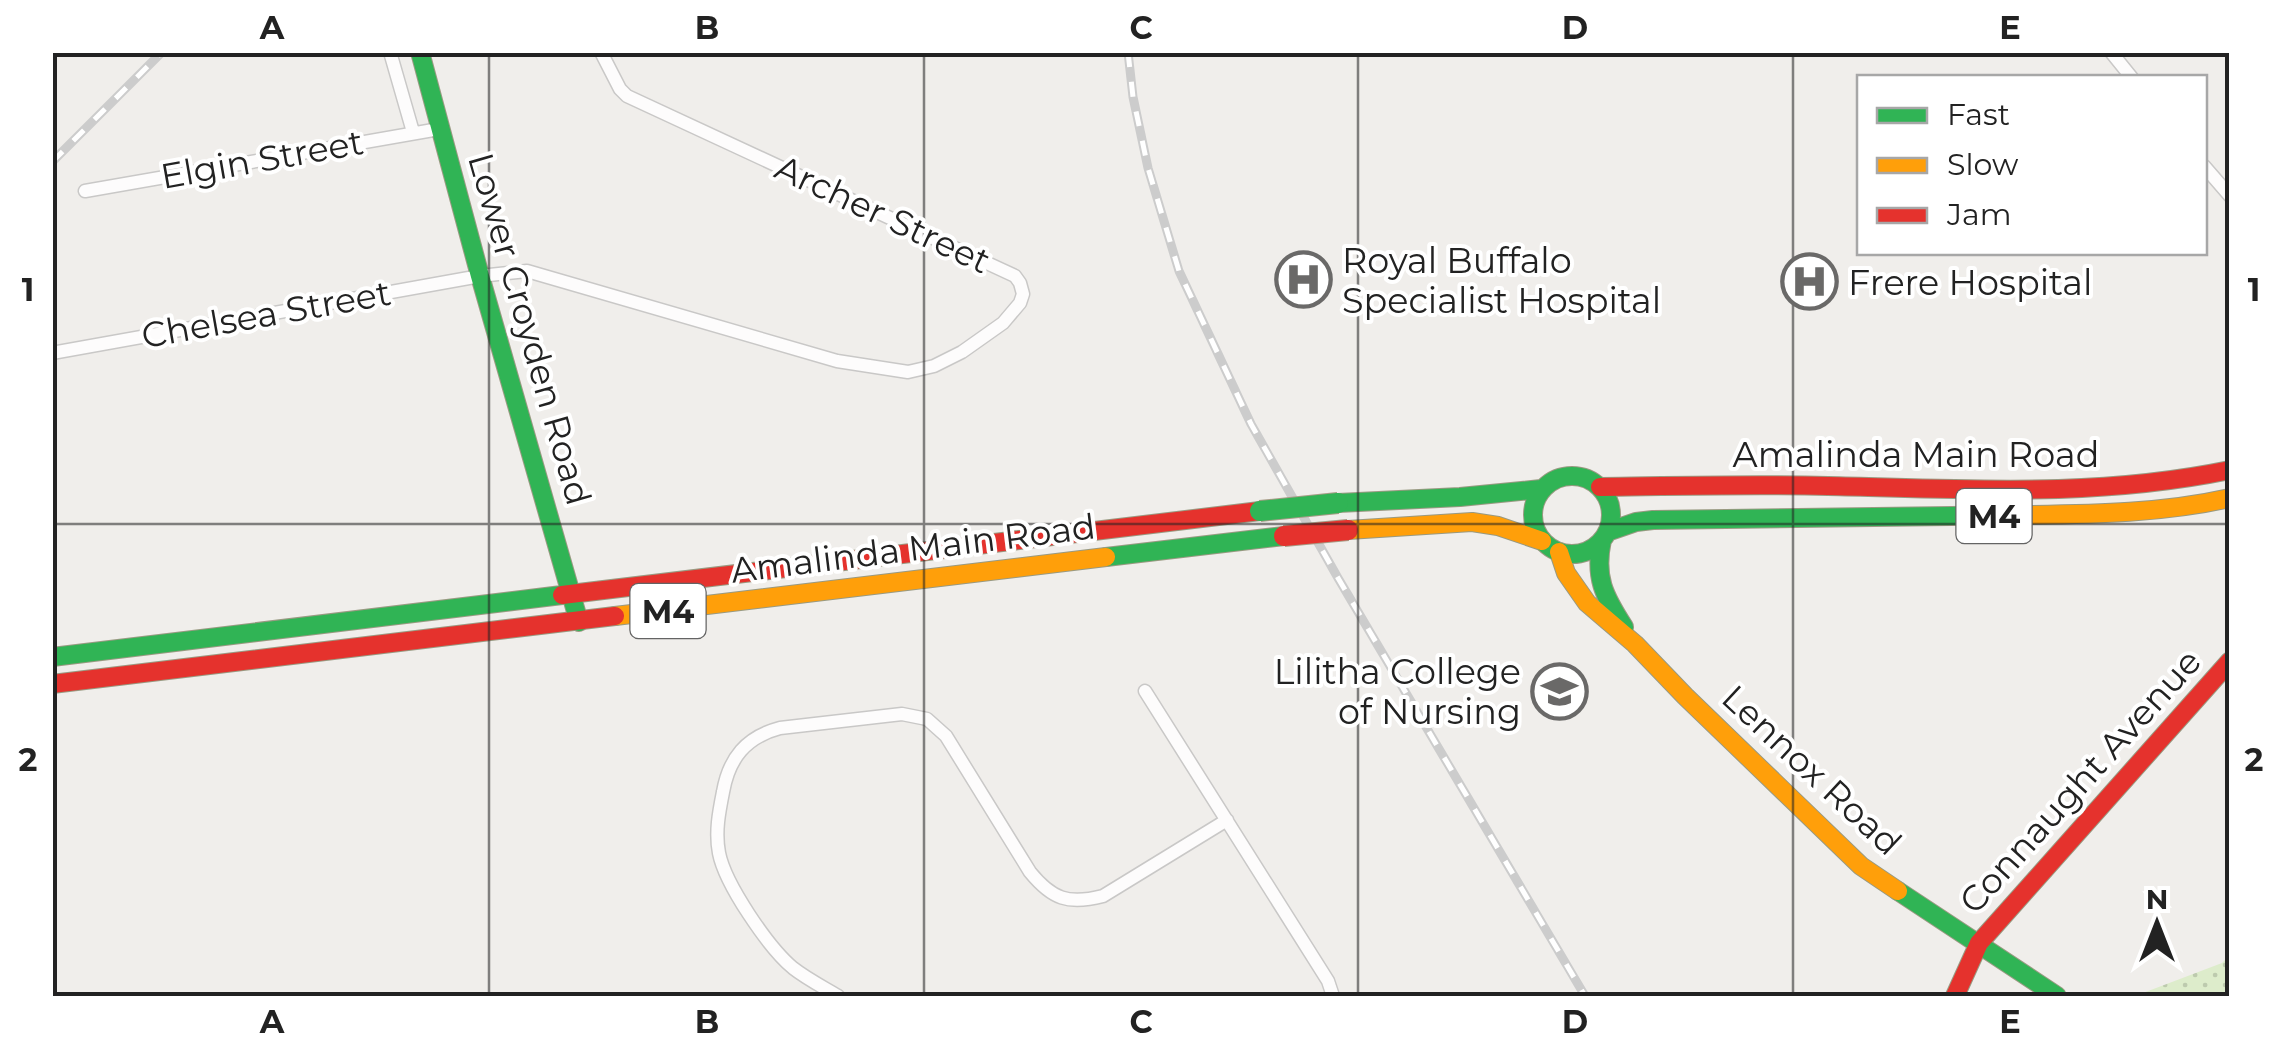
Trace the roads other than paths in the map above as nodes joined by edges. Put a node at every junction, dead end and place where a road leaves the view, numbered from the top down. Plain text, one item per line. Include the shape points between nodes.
1 (390, 52) edge
2 (420, 52) edge
3 (601, 52) edge
4 (2110, 52) edge
5 (2129, 75) edge
6 (439, 129) junction
7 (414, 132) junction
8 (2207, 169) edge
9 (85, 191) dead end
10 (2230, 196) edge
11 (480, 276) junction
12 (52, 353) edge
13 (2230, 470) edge
14 (1600, 487) junction
15 (1542, 490) junction
16 (2230, 498) edge
17 (1605, 536) junction
18 (1551, 546) junction
19 (573, 594) junction
20 (579, 622) junction
21 (1635, 644) junction
22 (52, 657) edge
23 (2229, 662) edge
24 (52, 684) edge
25 (1145, 691) dead end
26 (1227, 820) junction
27 (1979, 943) junction
28 (838, 996) edge
29 (1333, 996) edge
30 (1955, 996) edge
31 (2057, 996) edge

1 - 7 street
2 - 6 main road, Lower Croyden Road
3 - 11 street, Archer Street via 627,96 1015,276 1020,304 962,352 908,372 837,361 528,272
4 - 5 street
6 - 7 street, Elgin Street
6 - 11 main road, Lower Croyden Road
7 - 9 street, Elgin Street
8 - 10 street
11 - 12 street, Chelsea Street
11 - 19 main road, Lower Croyden Road
13 - 14 main road, Amalinda Main Road / M4 via 2026,492 1773,484
14 - 15 main road, Amalinda Main Road / M4 via 1564,476
14 - 17 main road via 1611,508
15 - 18 main road via 1532,510 1536,532
15 - 19 main road, Amalinda Main Road / M4, bridge via 1338,503
16 - 17 main road, Amalinda Main Road / M4 via 2127,514 1653,520
17 - 18 main road, Amalinda Main Road / M4 via 1583,552
17 - 21 main road, Lennox Road via 1597,574
18 - 20 main road, Amalinda Main Road / M4, bridge via 1472,522 1348,530
18 - 21 main road, Lennox Road via 1587,603
19 - 20 main road, Lower Croyden Road
19 - 22 main road, Amalinda Main Road / M4
20 - 24 main road, Amalinda Main Road / M4
21 - 27 main road, Lennox Road via 1862,866
23 - 27 main road, Connaught Avenue
25 - 26 street
26 - 28 street via 1103,896 1071,900 1047,890 1030,872 946,736 927,719 902,714 766,732 741,748 726,776 717,838 724,871 780,955
26 - 29 street
27 - 30 main road, Connaught Avenue
27 - 31 main road, Lennox Road

